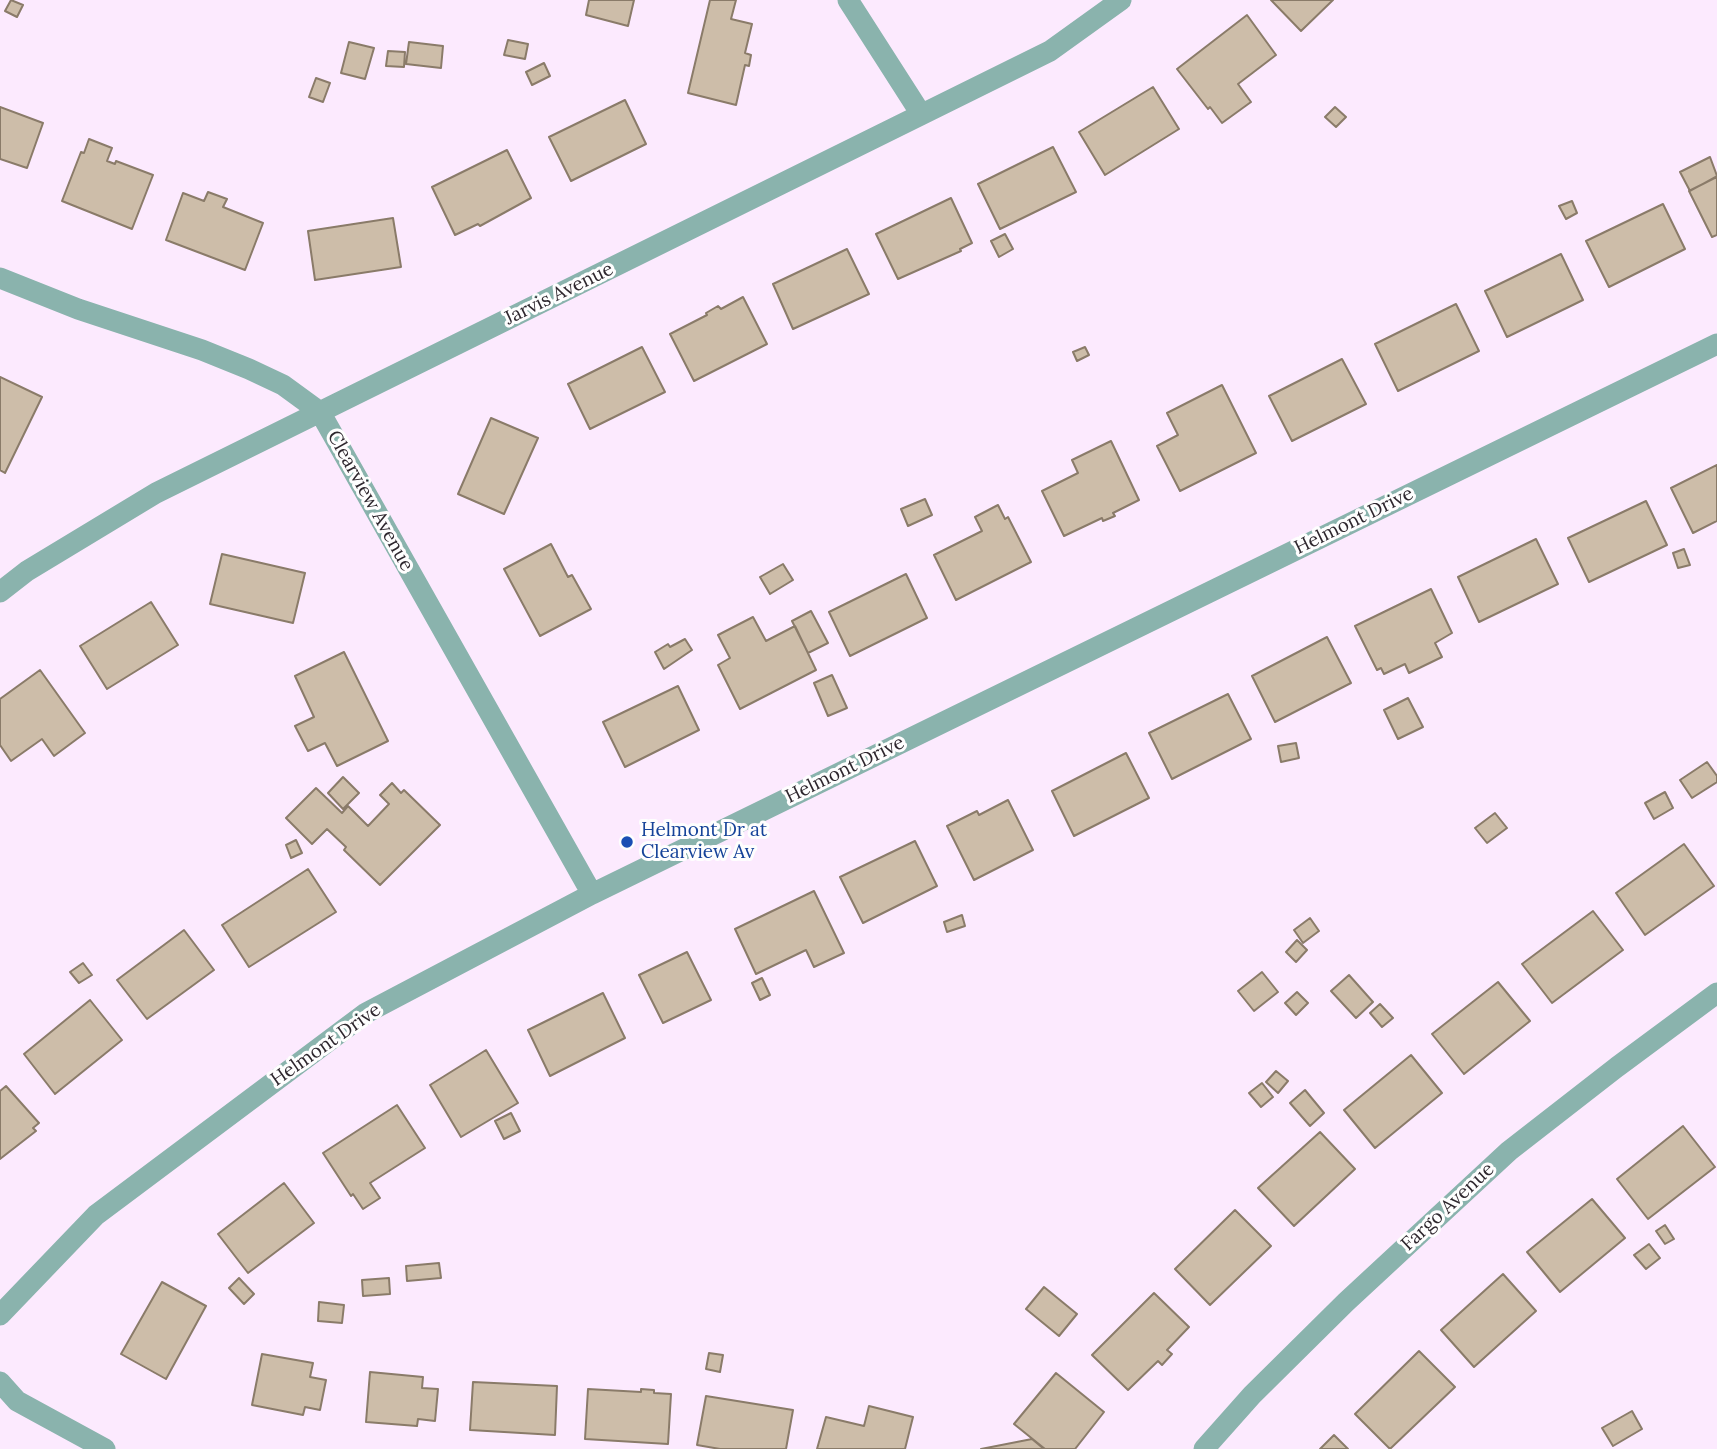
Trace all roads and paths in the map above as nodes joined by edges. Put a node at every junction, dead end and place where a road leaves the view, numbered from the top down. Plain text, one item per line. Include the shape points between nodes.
1 (848, 0) edge
2 (1121, 0) edge
3 (921, 114) junction
4 (0, 278) edge
5 (1717, 344) edge
6 (320, 412) junction
7 (0, 592) edge
8 (592, 894) junction
9 (1717, 993) edge
10 (0, 1315) edge
11 (0, 1382) edge
12 (105, 1449) edge
13 (1204, 1449) edge

1 - 3 street
2 - 3 street, Jarvis Avenue via 1050,51
3 - 6 street, Jarvis Avenue
4 - 6 street, Clearview Avenue via 249,369 283,385
5 - 8 street, Helmont Drive
6 - 7 street, Jarvis Avenue via 156,493 27,570
6 - 8 street, Clearview Avenue
8 - 10 street, Helmont Drive via 366,1013 96,1215
9 - 13 street, Fargo Avenue via 1509,1151 1346,1302
11 - 12 street via 17,1401

